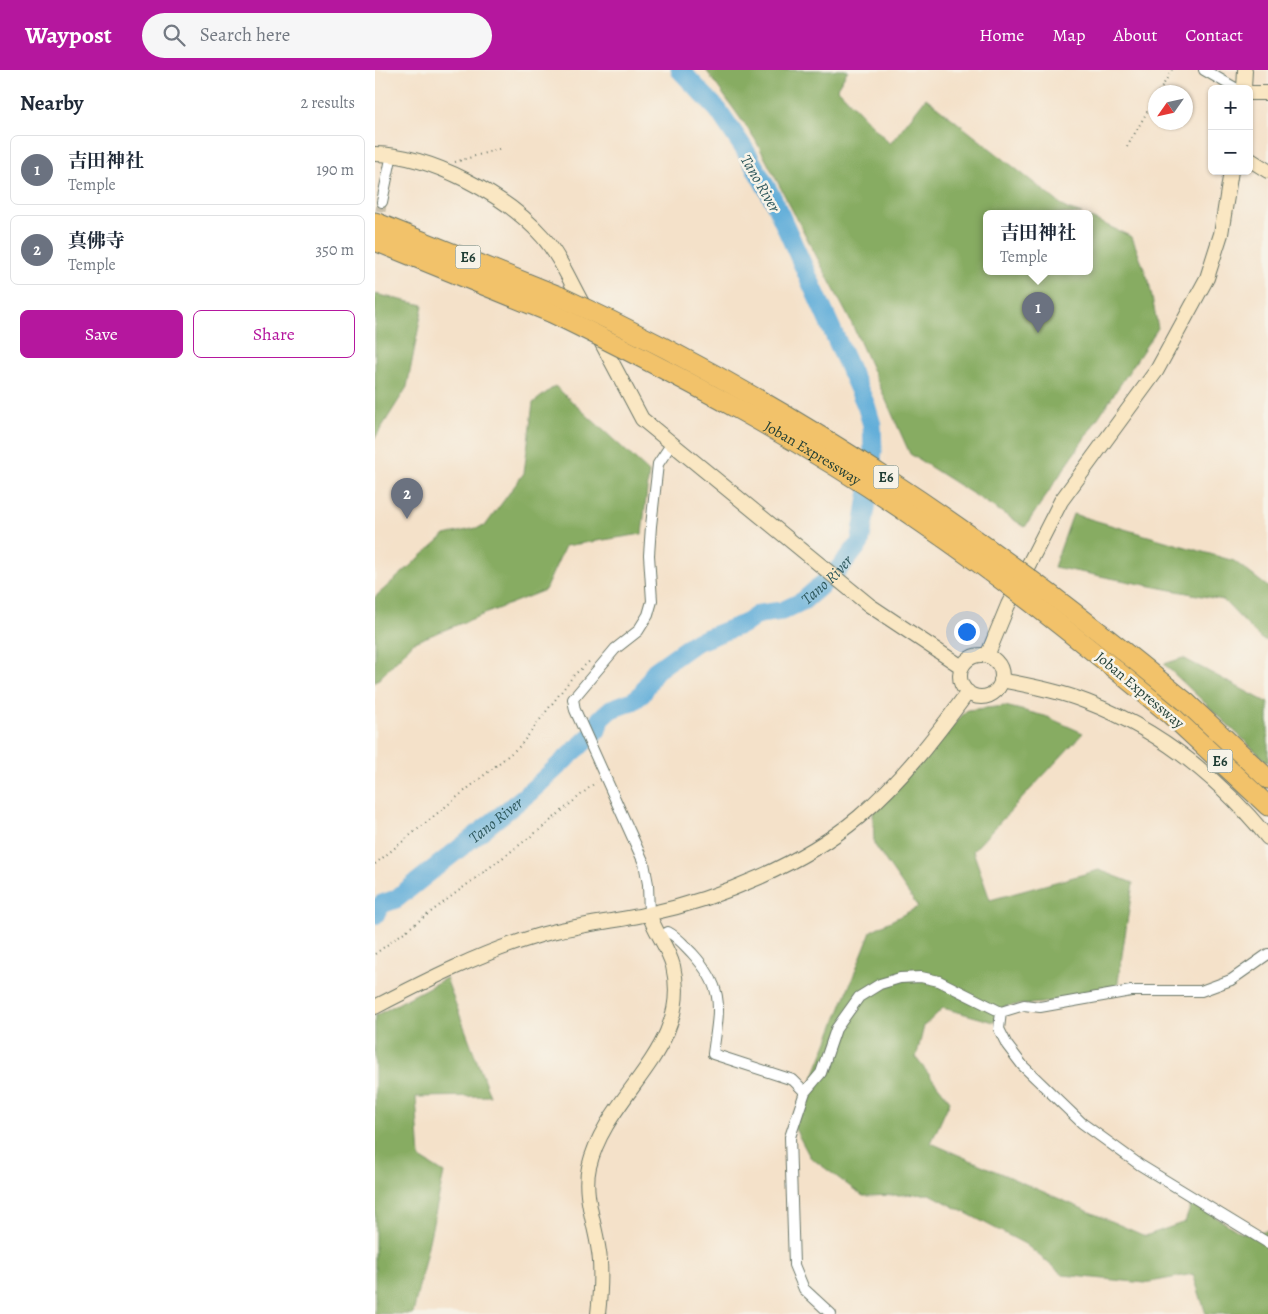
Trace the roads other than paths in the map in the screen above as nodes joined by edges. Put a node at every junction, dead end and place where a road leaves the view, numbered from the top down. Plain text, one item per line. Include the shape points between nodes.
1 (1204, 70) edge
2 (1245, 70) edge
3 (1230, 85) edge
4 (1244, 85) edge
5 (1253, 93) edge
6 (1268, 93) edge
7 (375, 154) edge
8 (392, 154) junction
9 (1253, 162) edge
10 (1268, 171) edge
11 (1230, 175) edge
12 (382, 202) tunnel mouth
13 (375, 222) edge
14 (375, 241) edge
15 (672, 443) junction
16 (987, 656) junction
17 (962, 667) junction
18 (1001, 680) junction
19 (968, 692) junction
20 (1268, 779) edge
21 (1268, 806) edge
22 (1268, 838) edge
23 (649, 914) junction
24 (659, 937) junction
25 (1266, 958) edge
26 (375, 1007) edge
27 (1001, 1012) junction
28 (805, 1092) junction
29 (1268, 1243) edge
30 (599, 1314) edge
31 (831, 1314) edge

1 - 3 street
2 - 4 street
5 - 6 street
7 - 8 street
8 - 12 street
8 - 15 street via 439,167 524,217 544,239 588,314 642,420
9 - 10 street
11 - 16 street via 1221,234 1207,278 1157,370 1061,501 1008,605
13 - 20 highway, Joban Expressway / E6, bridge via 559,296 629,328 797,420 931,506 1095,626 1186,702
14 - 21 highway, Joban Expressway / E6, bridge via 552,313 696,386 787,438 921,522 1059,623 1173,717
15 - 17 street via 807,556 929,647
15 - 23 street via 657,464 649,555 651,601 648,615 638,631 615,649 573,699 585,734 644,863
16 - 17 street via 976,656
16 - 18 street via 997,663
17 - 19 street via 961,683
18 - 19 street via 995,691 985,696
18 - 22 street via 1087,702 1156,734 1211,777
19 - 23 street via 902,778 858,818 803,855 748,882 701,901
23 - 24 street
23 - 26 street via 537,936 443,972
24 - 28 street via 668,932 676,936 704,966 715,984 719,1002 713,1054 777,1073 793,1080
24 - 30 street via 669,954 677,994 671,1026 663,1043 602,1132 588,1168 588,1195 600,1260
25 - 27 street via 1231,980 1201,991 1131,991 1040,1007 1023,1005
27 - 28 street via 939,981 921,977 901,978 880,984 859,997 847,1012 836,1029 821,1073
27 - 29 street via 999,1029 1023,1066 1082,1123 1140,1165
28 - 31 street via 790,1137 792,1256 804,1289

